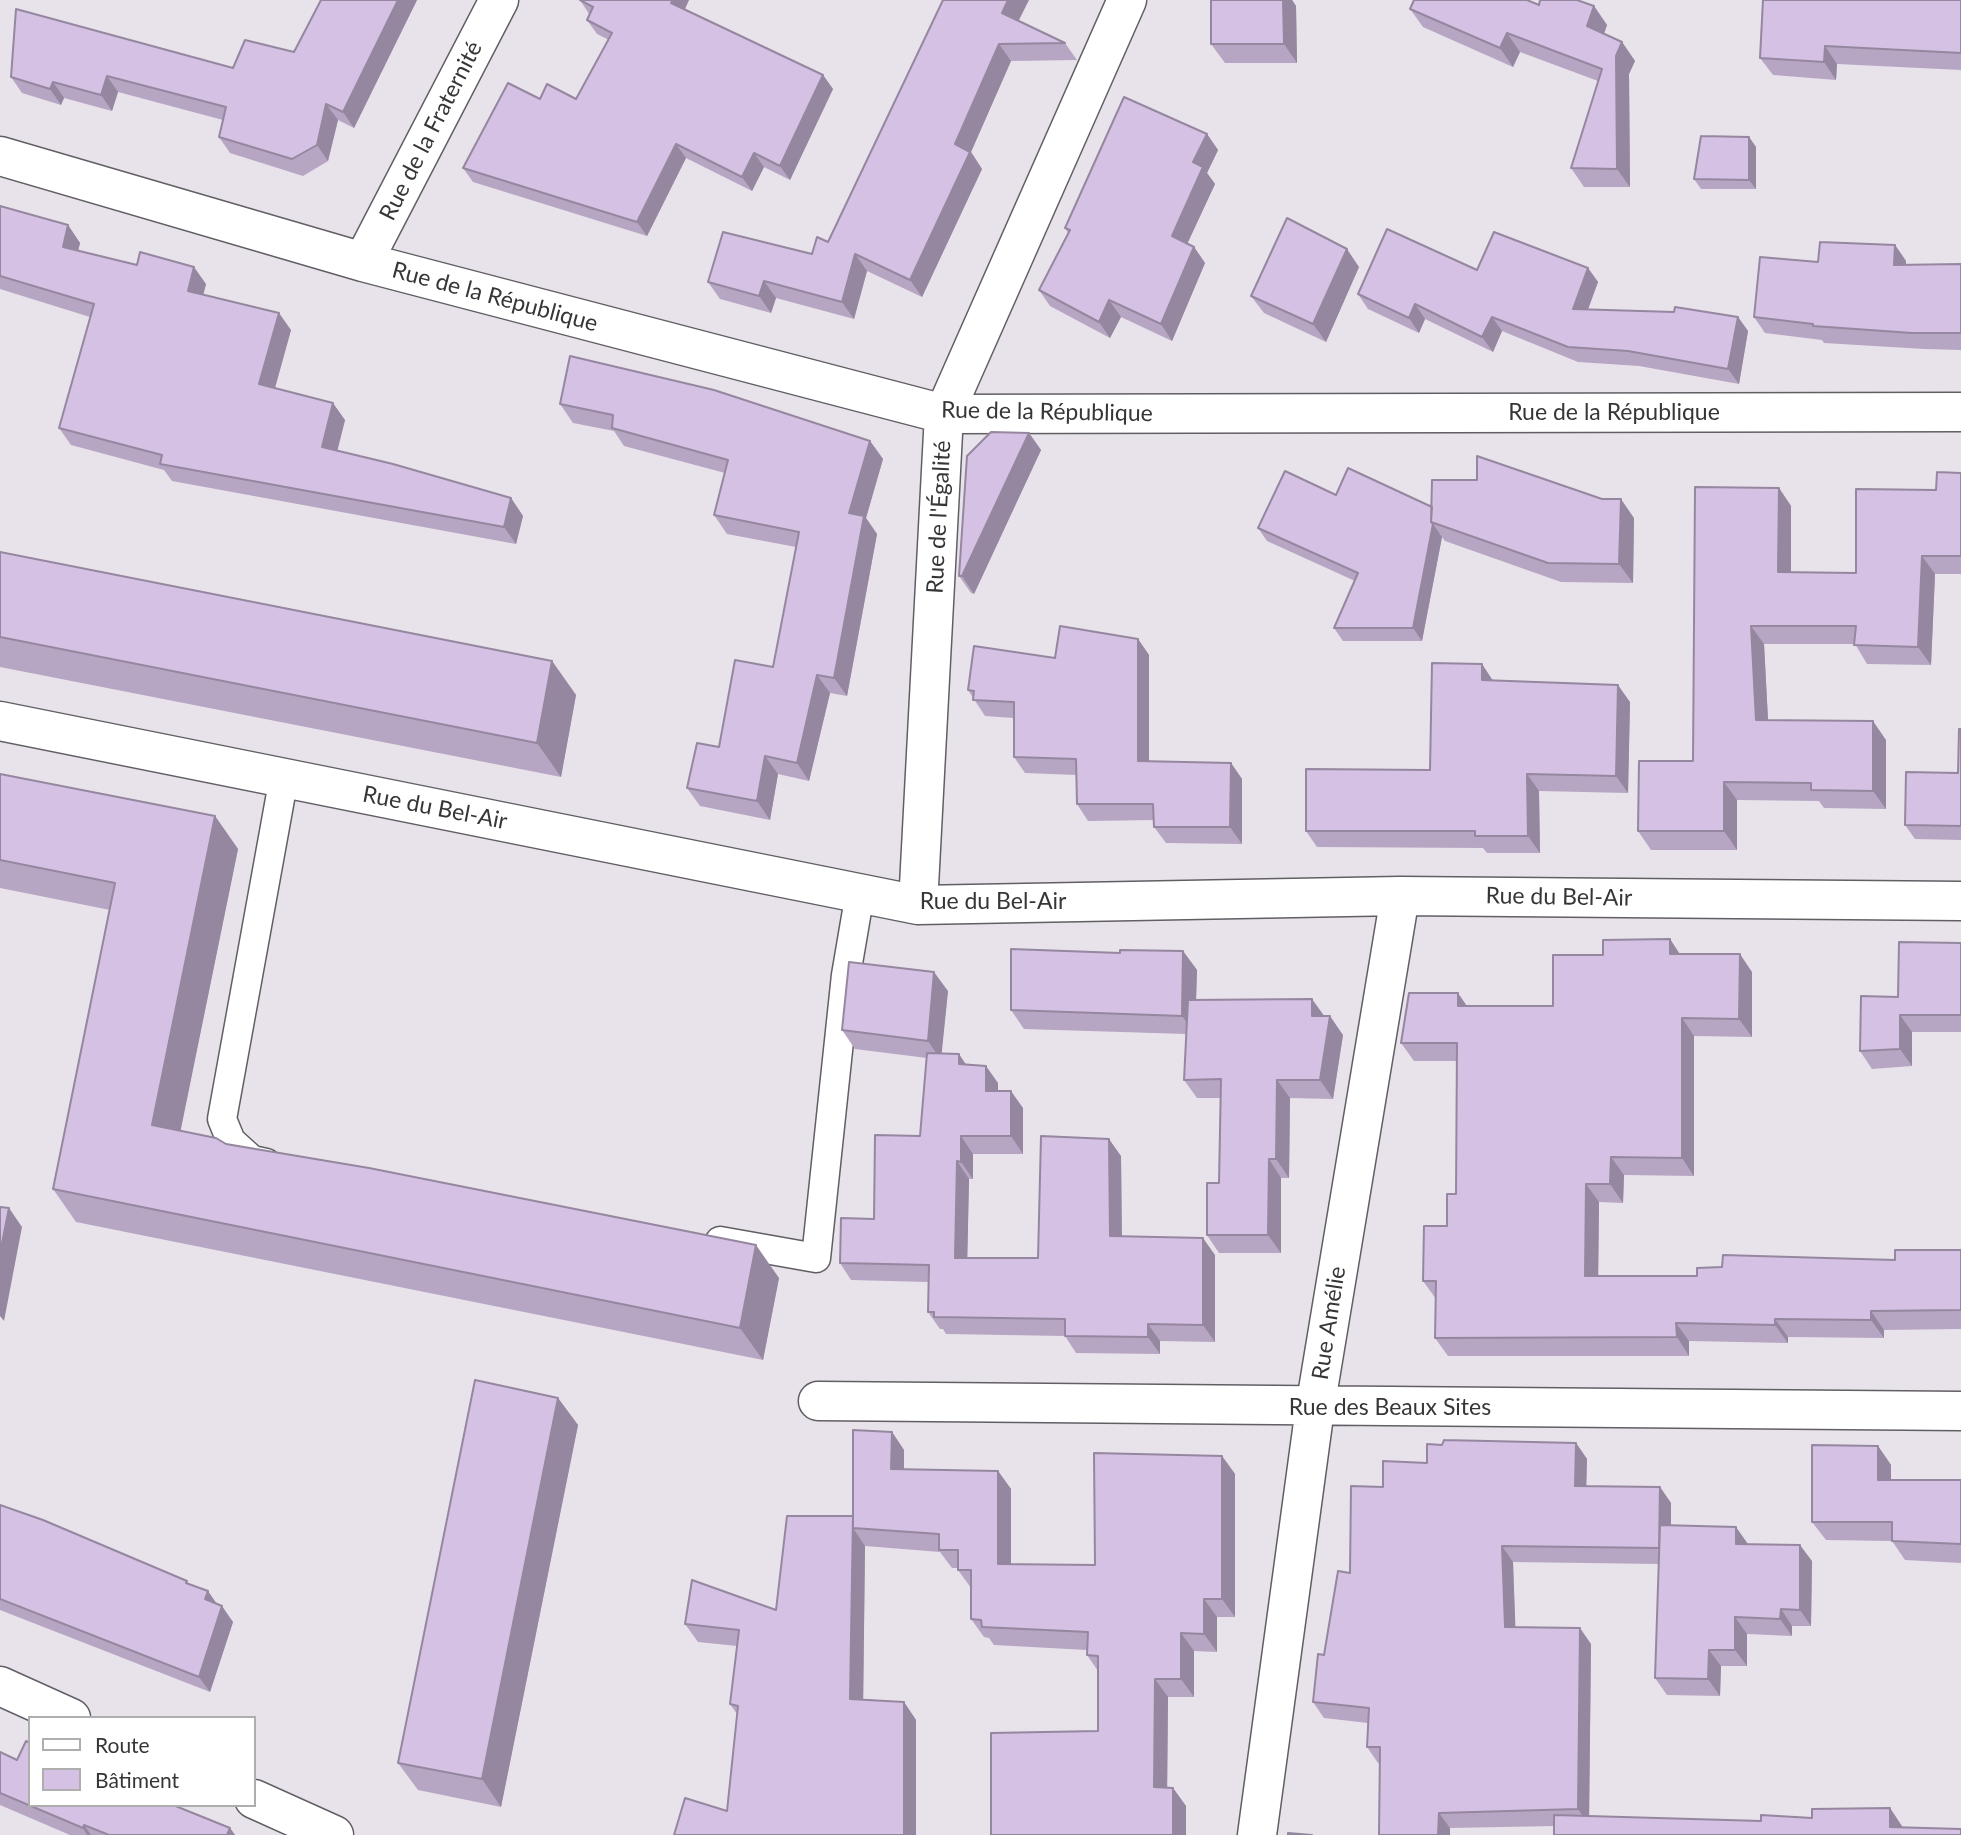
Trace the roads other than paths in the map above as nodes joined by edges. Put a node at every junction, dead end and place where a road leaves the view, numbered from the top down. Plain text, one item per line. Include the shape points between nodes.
1 (499, 0) edge
2 (1127, 0) edge
3 (0, 156) edge
4 (363, 262) junction
5 (1961, 412) edge
6 (944, 414) junction
7 (0, 721) edge
8 (284, 778) junction
9 (860, 893) junction
10 (1401, 896) junction
11 (1961, 901) edge
12 (918, 905) junction
13 (293, 1167) edge
14 (692, 1236) edge
15 (818, 1401) dead end
16 (1315, 1408) junction
17 (1961, 1411) edge
18 (0, 1686) edge
19 (67, 1716) edge
20 (256, 1800) edge
21 (334, 1835) edge
22 (1257, 1835) edge

1 - 4 street, Rue de la Fraternité
2 - 6 street, Rue de l'Égalité
3 - 4 street, Rue de la République
4 - 6 street, Rue de la République
5 - 6 street, Rue de la République
6 - 12 street, Rue de l'Égalité
7 - 8 street, Rue du Bel-Air
8 - 9 street, Rue du Bel-Air
8 - 13 lane via 222,1119 231,1141 252,1160
9 - 12 street, Rue du Bel-Air
9 - 14 lane via 846,975 816,1258
10 - 11 street, Rue du Bel-Air
10 - 12 street, Rue du Bel-Air
10 - 16 street, Rue Amélie
15 - 16 street, Rue des Beaux Sites
16 - 17 street, Rue des Beaux Sites
16 - 22 street, Rue Amélie
18 - 19 street
20 - 21 street

